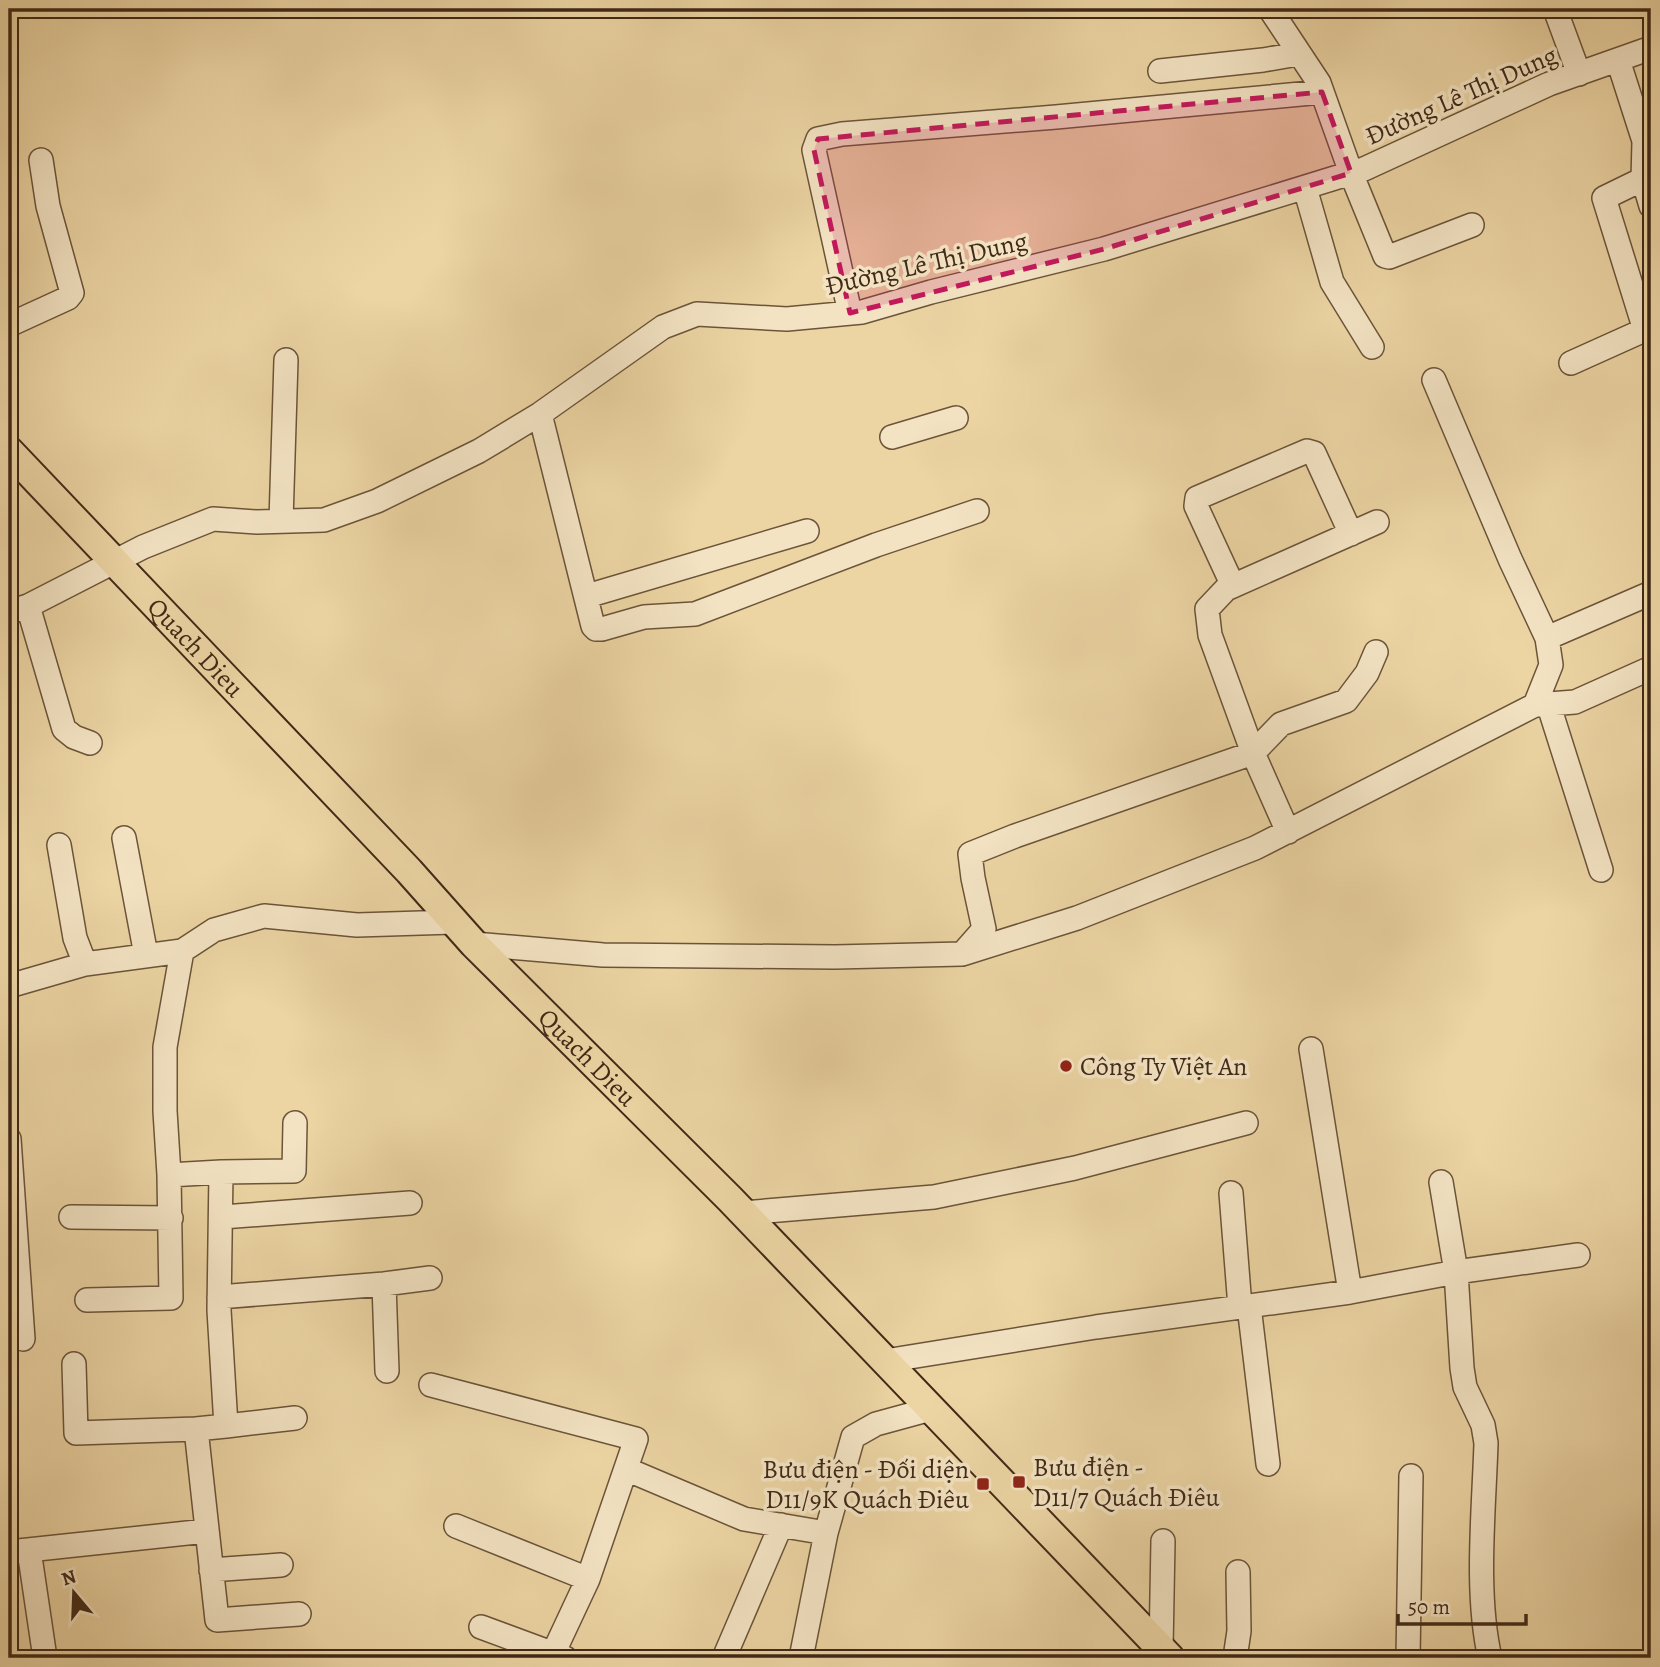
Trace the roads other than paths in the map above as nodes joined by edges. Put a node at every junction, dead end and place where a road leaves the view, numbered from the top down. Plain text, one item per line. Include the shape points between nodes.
1 (1270, 9) edge
2 (1555, 9) edge
3 (1651, 48) edge
4 (1298, 54) junction
5 (1618, 60) junction
6 (1160, 71) dead end
7 (1579, 74) junction
8 (1322, 92) junction
9 (41, 160) dead end
10 (1351, 173) junction
11 (1643, 179) junction
12 (1305, 188) junction
13 (1651, 206) edge
14 (1472, 225) dead end
15 (850, 313) junction
16 (9, 326) edge
17 (1648, 329) edge
18 (1372, 348) dead end
19 (286, 360) dead end
20 (1571, 363) dead end
21 (1434, 380) dead end
22 (540, 414) junction
23 (956, 418) dead end
24 (892, 437) dead end
25 (9, 452) edge
26 (977, 511) dead end
27 (281, 521) junction
28 (1377, 522) dead end
29 (807, 531) dead end
30 (1351, 534) junction
31 (115, 563) junction
32 (1233, 586) junction
33 (1651, 593) edge
34 (587, 596) junction
35 (18, 609) edge
36 (1548, 638) junction
37 (1376, 652) dead end
38 (1651, 668) edge
39 (1541, 704) junction
40 (90, 743) dead end
41 (1253, 753) junction
42 (1288, 832) junction
43 (124, 838) dead end
44 (59, 845) dead end
45 (1601, 870) dead end
46 (453, 922) junction
47 (474, 944) junction
48 (182, 951) junction
49 (962, 954) junction
50 (146, 955) junction
51 (85, 964) junction
52 (9, 986) edge
53 (1311, 1049) dead end
54 (295, 1123) dead end
55 (1246, 1123) dead end
56 (9, 1139) edge
57 (221, 1172) junction
58 (169, 1175) junction
59 (1441, 1182) dead end
60 (1231, 1193) dead end
61 (410, 1203) dead end
62 (743, 1213) junction
63 (71, 1217) dead end
64 (222, 1217) junction
65 (171, 1218) junction
66 (1578, 1255) dead end
67 (1457, 1272) junction
68 (430, 1278) dead end
69 (384, 1284) junction
70 (1350, 1292) junction
71 (219, 1297) junction
72 (87, 1300) dead end
73 (1244, 1307) junction
74 (23, 1339) dead end
75 (885, 1360) junction
76 (74, 1364) dead end
77 (387, 1371) dead end
78 (430, 1385) dead end
79 (931, 1409) junction
80 (295, 1418) dead end
81 (226, 1426) junction
82 (196, 1429) junction
83 (1268, 1465) dead end
84 (626, 1469) junction
85 (1411, 1476) dead end
86 (781, 1525) junction
87 (456, 1526) dead end
88 (206, 1531) junction
89 (827, 1533) junction
90 (1163, 1541) dead end
91 (19, 1551) edge
92 (281, 1565) dead end
93 (211, 1570) junction
94 (1238, 1572) dead end
95 (588, 1579) junction
96 (299, 1614) dead end
97 (481, 1627) dead end
98 (1156, 1650) edge
99 (557, 1657) edge
100 (45, 1658) edge
101 (724, 1658) edge
102 (801, 1658) edge
103 (1235, 1658) edge
104 (1408, 1658) edge
105 (1490, 1658) edge

1 - 4 street
2 - 7 street
3 - 5 street, Đường Lê Thị Dung
4 - 6 street
4 - 8 street
5 - 7 street, Đường Lê Thị Dung
5 - 11 street via 1644,141
7 - 10 street, Đường Lê Thị Dung
8 - 10 street
8 - 15 street via 818,139 814,150
9 - 16 street via 48,206 72,293
10 - 12 street, Đường Lê Thị Dung
10 - 14 street via 1385,256
11 - 13 street
11 - 17 street via 1604,198
12 - 15 street, Đường Lê Thị Dung via 1104,249
12 - 18 street via 1332,282
15 - 22 street, Đường Lê Thị Dung via 788,319 697,314 663,327
17 - 20 street
19 - 27 street
21 - 36 street
22 - 27 street, Đường Lê Thị Dung via 377,501 324,520
22 - 34 street
23 - 24 street
25 - 31 main road, Quach Dieu
26 - 34 street via 695,614 644,617 596,629
27 - 31 street, Đường Lê Thị Dung via 213,519
28 - 30 street
29 - 34 street
30 - 32 street
30 - 32 street via 1314,453 1307,451 1197,498 1196,506
31 - 35 street, Đường Lê Thị Dung
31 - 46 main road, Quach Dieu
32 - 41 street via 1207,609 1210,635
33 - 36 street
35 - 40 street via 64,729
36 - 39 street via 1551,666
37 - 41 street via 1346,701 1281,724
38 - 39 street via 1575,702
39 - 42 street
39 - 45 street
41 - 42 street
41 - 49 street via 971,853 984,929
42 - 49 street via 1077,918
43 - 50 street
44 - 51 street via 75,938
46 - 47 main road, Quach Dieu
46 - 48 street via 356,925 264,916 214,930
47 - 49 street via 603,955
47 - 62 main road, Quach Dieu
48 - 50 street
48 - 58 street via 165,1047
50 - 51 street
51 - 52 street
53 - 70 street
54 - 57 street via 294,1171
55 - 62 street via 1075,1168 934,1197
56 - 74 street
57 - 58 street
57 - 64 street
58 - 65 street
59 - 67 street
60 - 73 street
61 - 64 street
62 - 75 main road, Quach Dieu
63 - 65 street
64 - 71 street
65 - 72 street via 171,1298
66 - 67 street
67 - 70 street
67 - 105 street via 1465,1387 1483,1425 1486,1443 1482,1606
68 - 69 street
69 - 71 street
69 - 77 street
70 - 73 street
71 - 81 street
73 - 75 street
73 - 83 street
75 - 79 main road, Quach Dieu
76 - 82 street via 76,1433
78 - 84 street via 636,1439
79 - 89 street via 876,1424 853,1437
79 - 98 main road, Quach Dieu
80 - 81 street
81 - 82 street
82 - 88 street
84 - 86 street via 744,1519
84 - 95 street
85 - 104 street
86 - 89 street
86 - 101 street
87 - 95 street
88 - 91 street
88 - 93 street
89 - 102 street
90 - 98 street
91 - 100 street
92 - 93 street
93 - 96 street via 217,1620
94 - 103 street
95 - 99 street
97 - 99 street

